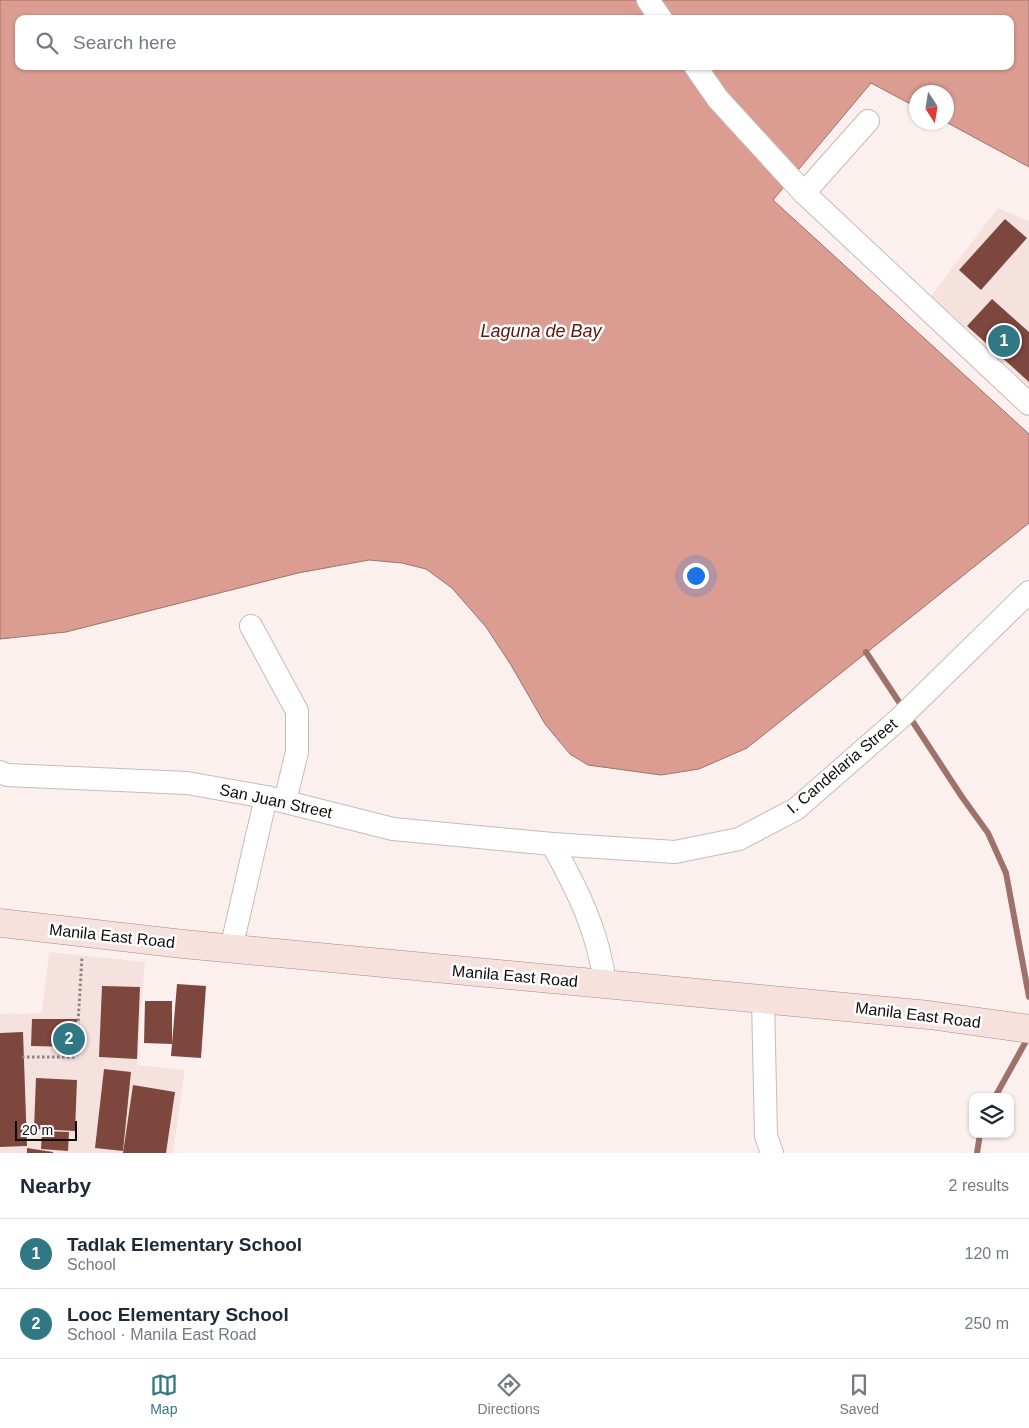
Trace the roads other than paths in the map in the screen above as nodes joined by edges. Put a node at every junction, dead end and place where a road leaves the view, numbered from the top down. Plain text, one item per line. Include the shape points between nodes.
1 (648, 0) edge
2 (658, 15) edge
3 (698, 70) edge
4 (868, 120) dead end
5 (804, 193) junction
6 (1029, 404) edge
7 (1029, 592) edge
8 (251, 626) dead end
9 (0, 772) edge
10 (276, 799) junction
11 (552, 844) junction
12 (0, 923) edge
13 (231, 949) junction
14 (605, 985) junction
15 (763, 999) junction
16 (1029, 1029) edge
17 (772, 1153) edge

1 - 2 street
3 - 5 street via 718,98
4 - 5 street
5 - 6 street
7 - 11 street, I. Candelaria Street via 899,719 796,809 739,839 675,852
8 - 10 street via 297,712 297,752
9 - 10 street, San Juan Street via 7,775 187,783
10 - 11 street, San Juan Street via 393,829
10 - 13 street
11 - 14 street via 576,886 594,931
12 - 13 main road, Manila East Road
13 - 14 main road, Manila East Road
14 - 15 main road, Manila East Road
15 - 16 main road, Manila East Road via 929,1015
15 - 17 street via 766,1136

